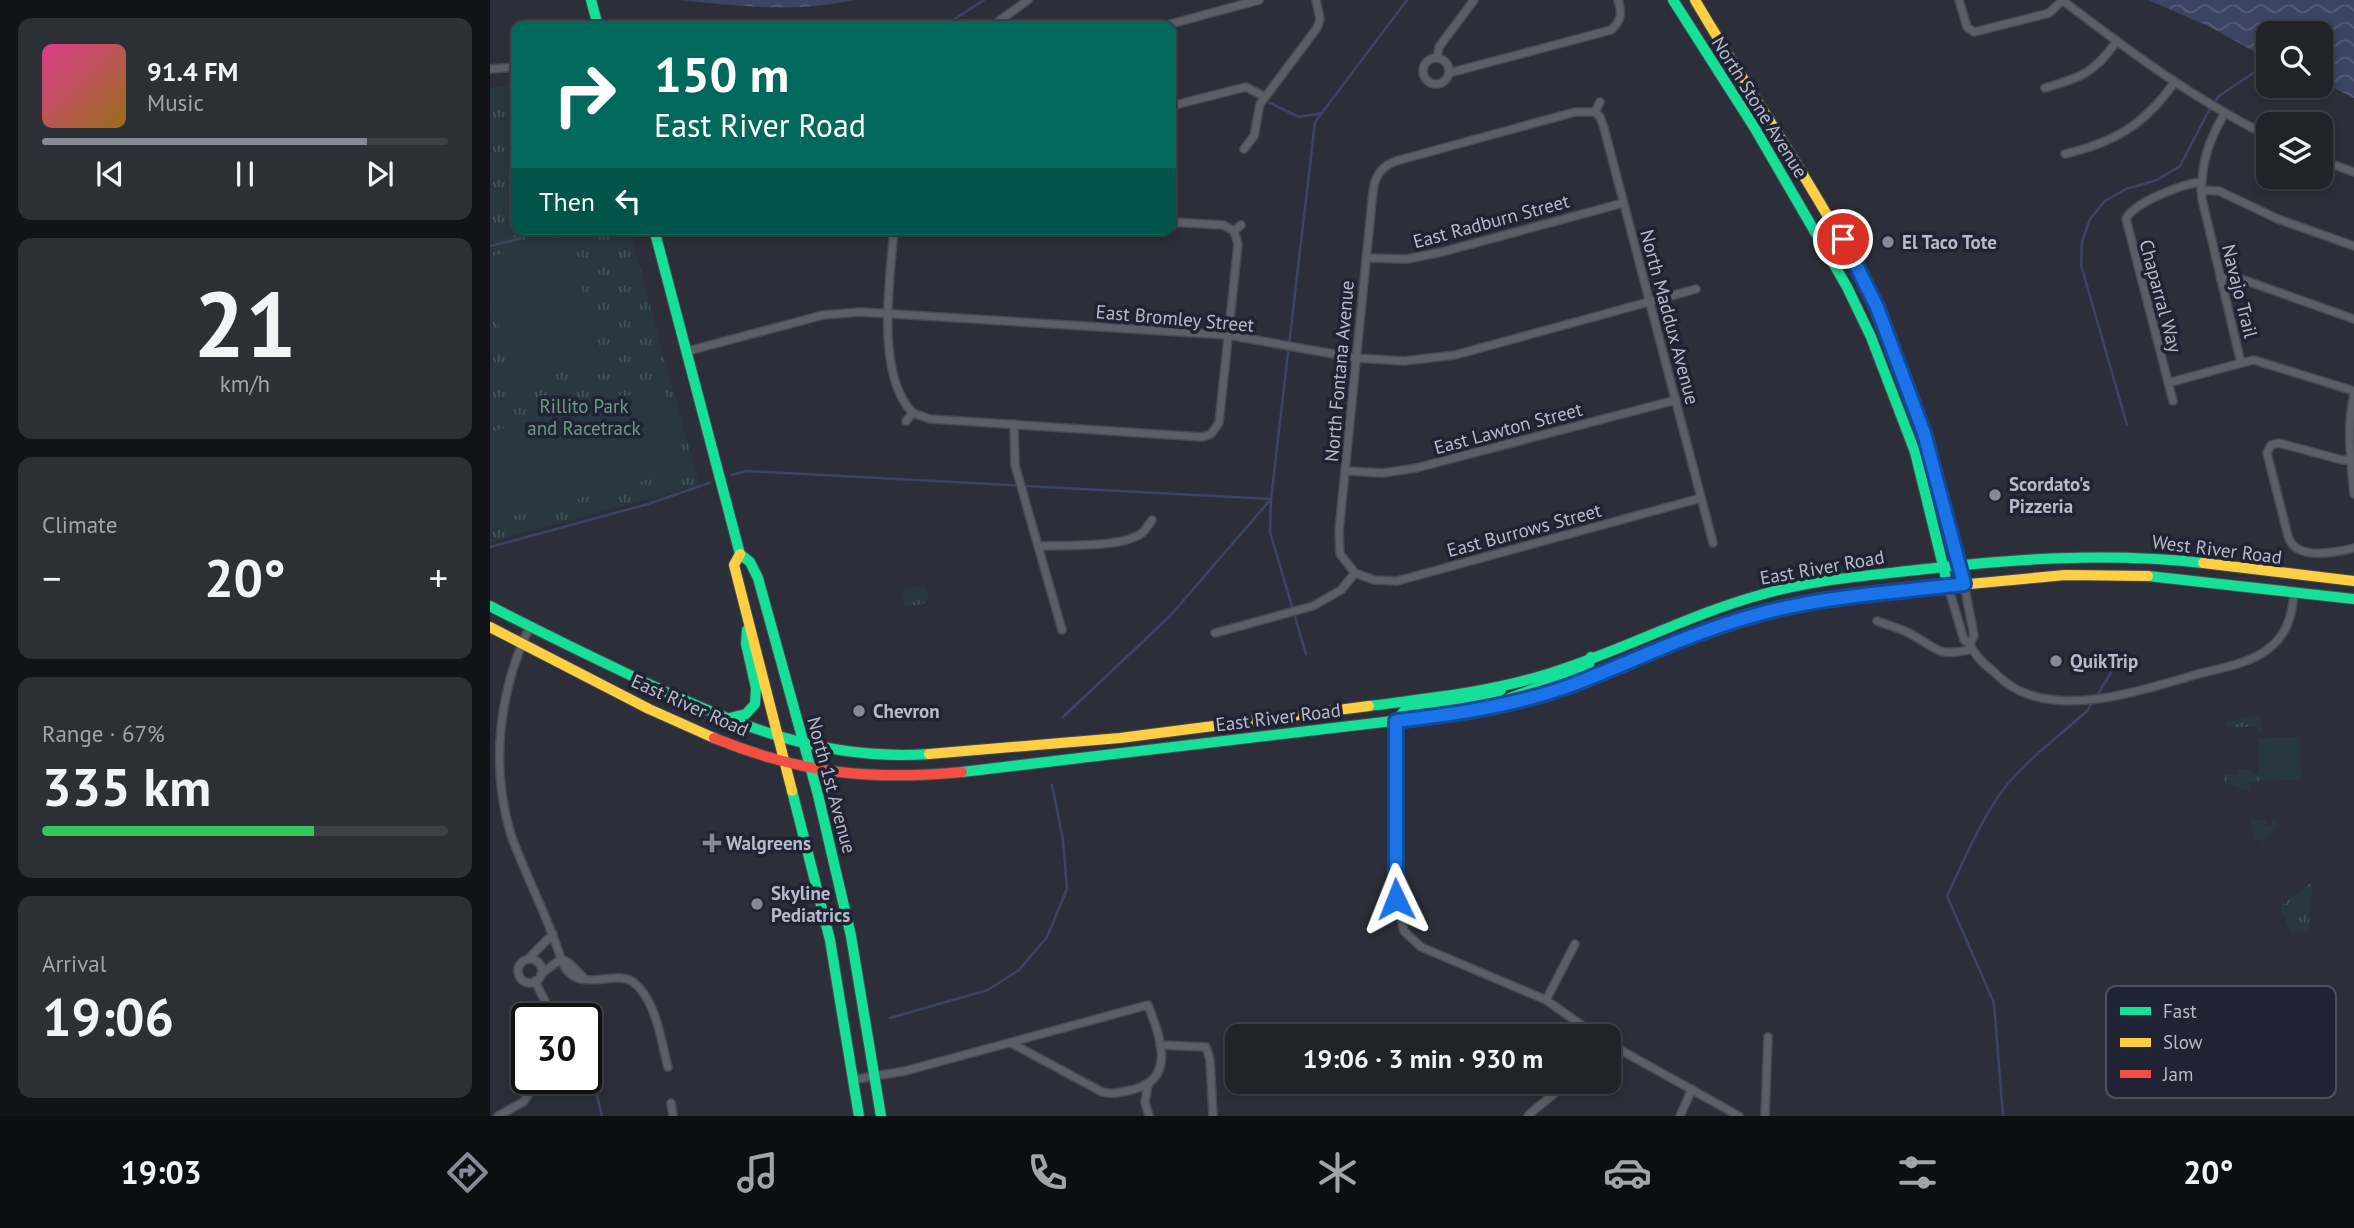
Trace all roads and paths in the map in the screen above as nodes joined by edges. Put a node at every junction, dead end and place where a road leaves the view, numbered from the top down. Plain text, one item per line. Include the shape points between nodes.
1 (591, 0) edge
2 (1028, 0) edge
3 (1259, 0) edge
4 (1316, 0) edge
5 (1474, 0) edge
6 (1618, 0) edge
7 (1673, 0) edge
8 (1695, 0) edge
9 (1959, 0) edge
10 (2062, 0) edge
11 (597, 21) edge
12 (999, 21) edge
13 (1176, 22) edge
14 (2117, 41) junction
15 (1437, 58) junction
16 (511, 67) edge
17 (490, 69) edge
18 (1449, 73) junction
19 (2174, 83) junction
20 (2045, 88) dead end
21 (1265, 97) junction
22 (1600, 102) dead end
23 (1176, 105) edge
24 (1595, 112) junction
25 (2222, 113) junction
26 (2256, 130) edge
27 (1244, 149) dead end
28 (2065, 154) dead end
29 (2333, 165) edge
30 (2354, 172) edge
31 (2201, 186) junction
32 (1623, 203) junction
33 (1176, 222) edge
34 (656, 235) edge
35 (894, 235) edge
36 (2354, 246) edge
37 (1366, 258) junction
38 (2220, 278) junction
39 (1696, 289) dead end
40 (1649, 302) junction
41 (888, 314) junction
42 (2354, 319) edge
43 (1228, 335) junction
44 (688, 351) junction
45 (1356, 358) junction
46 (2241, 363) junction
47 (2168, 383) junction
48 (2354, 393) edge
49 (1676, 400) junction
50 (2173, 401) dead end
51 (913, 413) junction
52 (906, 421) dead end
53 (1014, 424) junction
54 (2350, 460) junction
55 (1346, 471) junction
56 (2354, 494) edge
57 (1701, 498) junction
58 (1152, 520) dead end
59 (1713, 543) dead end
60 (1038, 546) junction
61 (2354, 548) edge
62 (740, 554) junction
63 (2075, 556) joint
64 (1959, 566) junction
65 (1944, 567) junction
66 (1355, 573) junction
67 (2083, 574) joint
68 (2354, 581) edge
69 (1964, 584) junction
70 (1948, 586) junction
71 (2294, 593) junction
72 (2354, 599) edge
73 (490, 606) edge
74 (1877, 621) dead end
75 (748, 622) junction
76 (530, 626) junction
77 (490, 627) edge
78 (1062, 629) dead end
79 (1215, 632) dead end
80 (522, 643) junction
81 (1971, 646) junction
82 (1591, 657) junction
83 (1513, 684) junction
84 (1495, 706) junction
85 (725, 719) junction
86 (1396, 721) junction
87 (779, 738) junction
88 (804, 743) junction
89 (785, 761) junction
90 (811, 769) junction
91 (553, 934) junction
92 (1575, 944) dead end
93 (528, 959) junction
94 (561, 959) junction
95 (541, 974) junction
96 (535, 981) junction
97 (1546, 1000) junction
98 (545, 1003) edge
99 (1580, 1024) edge
100 (1768, 1037) dead end
101 (1013, 1044) junction
102 (1160, 1045) junction
103 (1621, 1050) edge
104 (668, 1067) dead end
105 (874, 1076) junction
106 (852, 1080) junction
107 (1148, 1085) junction
108 (1692, 1090) junction
109 (529, 1094) edge
110 (1555, 1094) edge
111 (671, 1103) dead end
112 (498, 1116) edge
113 (673, 1116) edge
114 (859, 1116) edge
115 (881, 1116) edge
116 (1149, 1116) edge
117 (1213, 1116) edge
118 (1528, 1116) edge
119 (1680, 1116) edge
120 (1739, 1116) edge
121 (1765, 1116) edge

1 - 11 main road
2 - 12 street
3 - 13 street
4 - 21 street via 1317,28
5 - 15 street via 1439,47
6 - 18 street via 1622,12 1611,30
7 - 65 main road, North Stone Avenue via 1754,127 1871,337 1914,452
8 - 64 main road, North Stone Avenue via 1843,239 1877,307 1924,433
9 - 10 street via 1967,27 1980,32 2049,13
10 - 14 street
14 - 19 street
14 - 20 street via 2097,66 2076,79
15 - 18 street via 1446,63
15 - 18 street via 1424,65 1427,81 1440,84
16 - 17 street
19 - 25 street
19 - 28 street via 2158,105 2133,126 2103,144
21 - 23 street via 1246,87
21 - 27 street via 1254,136
22 - 24 street
24 - 32 street, North Maddux Avenue via 1602,122
24 - 37 street, North Fontana Avenue via 1575,112 1381,168 1374,181
25 - 26 street
25 - 31 street, Navajo Trail via 2206,150
29 - 30 street
31 - 36 street
31 - 38 street, Navajo Trail
31 - 47 street, Chaparral Way via 2186,184 2135,208 2126,219
32 - 37 street, East Radburn Street via 1442,252 1407,259
32 - 40 street, North Maddux Avenue
33 - 43 street via 1238,228
34 - 44 main road, North 1st Avenue
35 - 41 street
37 - 45 street, North Fontana Avenue
38 - 42 street via 2241,279
38 - 46 street, Navajo Trail
39 - 40 street, East Bromley Street
40 - 45 street, East Bromley Street via 1455,355 1404,361
40 - 49 street, North Maddux Avenue
41 - 43 street, East Bromley Street
41 - 44 street, East Bromley Street via 823,315
41 - 51 street via 888,353
43 - 45 street, East Bromley Street
43 - 53 street via 1219,423 1211,434
44 - 62 main road, North 1st Avenue
45 - 55 street, North Fontana Avenue
46 - 47 street
46 - 48 street, Navajo Trail via 2254,360
47 - 50 street
48 - 54 street
49 - 55 street, East Lawton Street via 1416,468 1383,473
49 - 57 street, North Maddux Avenue
51 - 52 street
51 - 53 street via 930,419
53 - 60 street via 1015,465
54 - 56 street
54 - 61 street via 2279,443 2269,449 2268,460 2293,547 2304,553
55 - 66 street, North Fontana Avenue via 1340,554
57 - 59 street, North Maddux Avenue
57 - 66 street, East Burrows Street via 1397,581
58 - 60 street via 1141,534 1122,540
60 - 78 street
62 - 75 main road, North 1st Avenue via 734,565
62 - 88 main road, North 1st Avenue via 758,578
63 - 64 main road, East River Road
63 - 68 main road, West River Road via 2160,559
64 - 65 main road, East River Road
64 - 69 main road, North Stone Avenue
65 - 70 main road, North Stone Avenue
65 - 82 main road, East River Road via 1826,581 1741,599
66 - 79 street via 1341,590 1313,606
67 - 69 main road, East River Road
67 - 71 main road, West River Road via 2153,576
69 - 70 main road, East River Road
69 - 81 street via 1975,635
70 - 81 street via 1959,628
70 - 84 main road, East River Road via 1794,604 1700,633 1576,683
71 - 72 main road, West River Road
71 - 81 street via 2292,616 2283,635 2254,658 2109,697 2074,701 2020,691 1987,666
73 - 76 main road, East River Road
74 - 81 street via 1940,652 1954,654
75 - 85 main road via 745,648 755,704 744,715
75 - 87 main road, North 1st Avenue
76 - 80 street
76 - 85 main road, East River Road
77 - 80 main road, East River Road
80 - 89 main road, East River Road via 691,729
80 - 91 street via 506,691 498,740 500,787 510,831
82 - 83 main road, East River Road
82 - 84 main road via 1583,670
83 - 86 main road via 1488,698 1404,711
83 - 88 main road, East River Road via 1433,699 995,750 886,755
84 - 86 main road, East River Road
85 - 87 main road, East River Road
86 - 90 main road, East River Road via 930,776
86 - 97 street via 1395,883 1404,931 1421,947
87 - 88 main road, East River Road
87 - 89 main road, North 1st Avenue
88 - 90 main road, North 1st Avenue
89 - 90 main road, East River Road
89 - 106 main road, North 1st Avenue via 830,940
90 - 105 main road, North 1st Avenue via 851,936
91 - 93 street
91 - 94 street
92 - 97 street
93 - 95 street via 537,962
93 - 96 street via 519,965 518,974 525,982
94 - 95 street
94 - 104 street via 585,979 625,978 634,983 650,1005
95 - 96 street
96 - 98 street
97 - 99 street
100 - 121 street
101 - 102 street via 1148,1005
101 - 105 street
101 - 107 street via 1102,1092 1113,1094
102 - 107 street via 1158,1074
102 - 117 street via 1206,1047
103 - 108 street
105 - 106 street
105 - 115 main road, North 1st Avenue
106 - 114 main road, North 1st Avenue
107 - 116 street via 1145,1102
108 - 119 street
108 - 120 street
109 - 112 street
110 - 118 street
111 - 113 street

